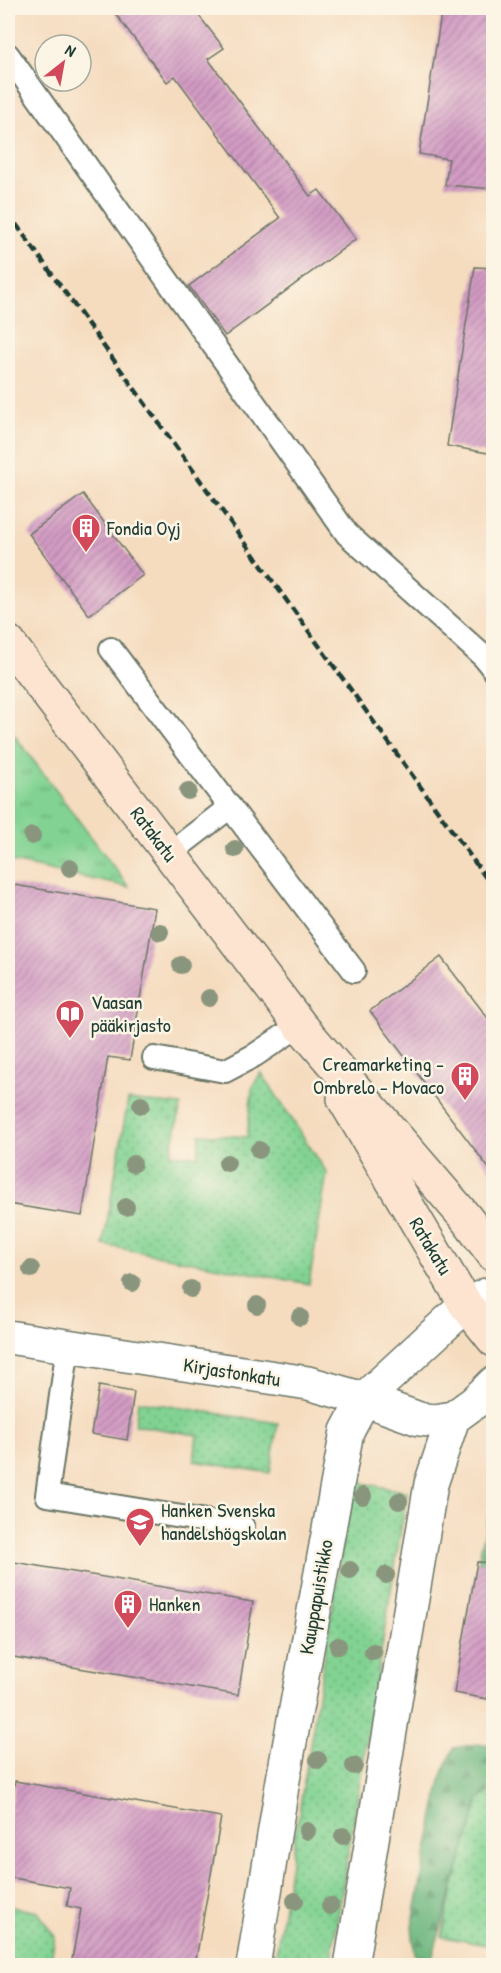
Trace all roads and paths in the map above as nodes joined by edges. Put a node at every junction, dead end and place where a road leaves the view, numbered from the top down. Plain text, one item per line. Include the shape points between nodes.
1 (8, 55) edge
2 (8, 642) edge
3 (111, 649) dead end
4 (494, 670) edge
5 (230, 807) junction
6 (169, 854) junction
7 (354, 971) dead end
8 (300, 1025) junction
9 (154, 1058) dead end
10 (494, 1255) edge
11 (480, 1300) edge
12 (8, 1337) edge
13 (494, 1340) edge
14 (68, 1346) junction
15 (494, 1383) edge
16 (364, 1399) junction
17 (453, 1418) junction
18 (243, 1527) dead end
19 (253, 1965) edge
20 (351, 1965) edge

1 - 4 lane via 347,534
2 - 6 main road, Ratakatu
3 - 5 lane
5 - 6 lane
5 - 7 lane
6 - 8 main road, Ratakatu
8 - 9 lane via 225,1071
8 - 10 main road, Ratakatu
8 - 11 main road, Ratakatu
11 - 13 main road, Ratakatu
11 - 16 street, Kauppapuistikko
12 - 14 street, Kirjastonkatu
14 - 16 street, Kirjastonkatu via 308,1383
14 - 18 lane via 47,1495
15 - 17 street
16 - 17 street, Kirjastonkatu via 419,1419
16 - 19 street, Kauppapuistikko via 347,1431 340,1465
17 - 20 street via 431,1484

